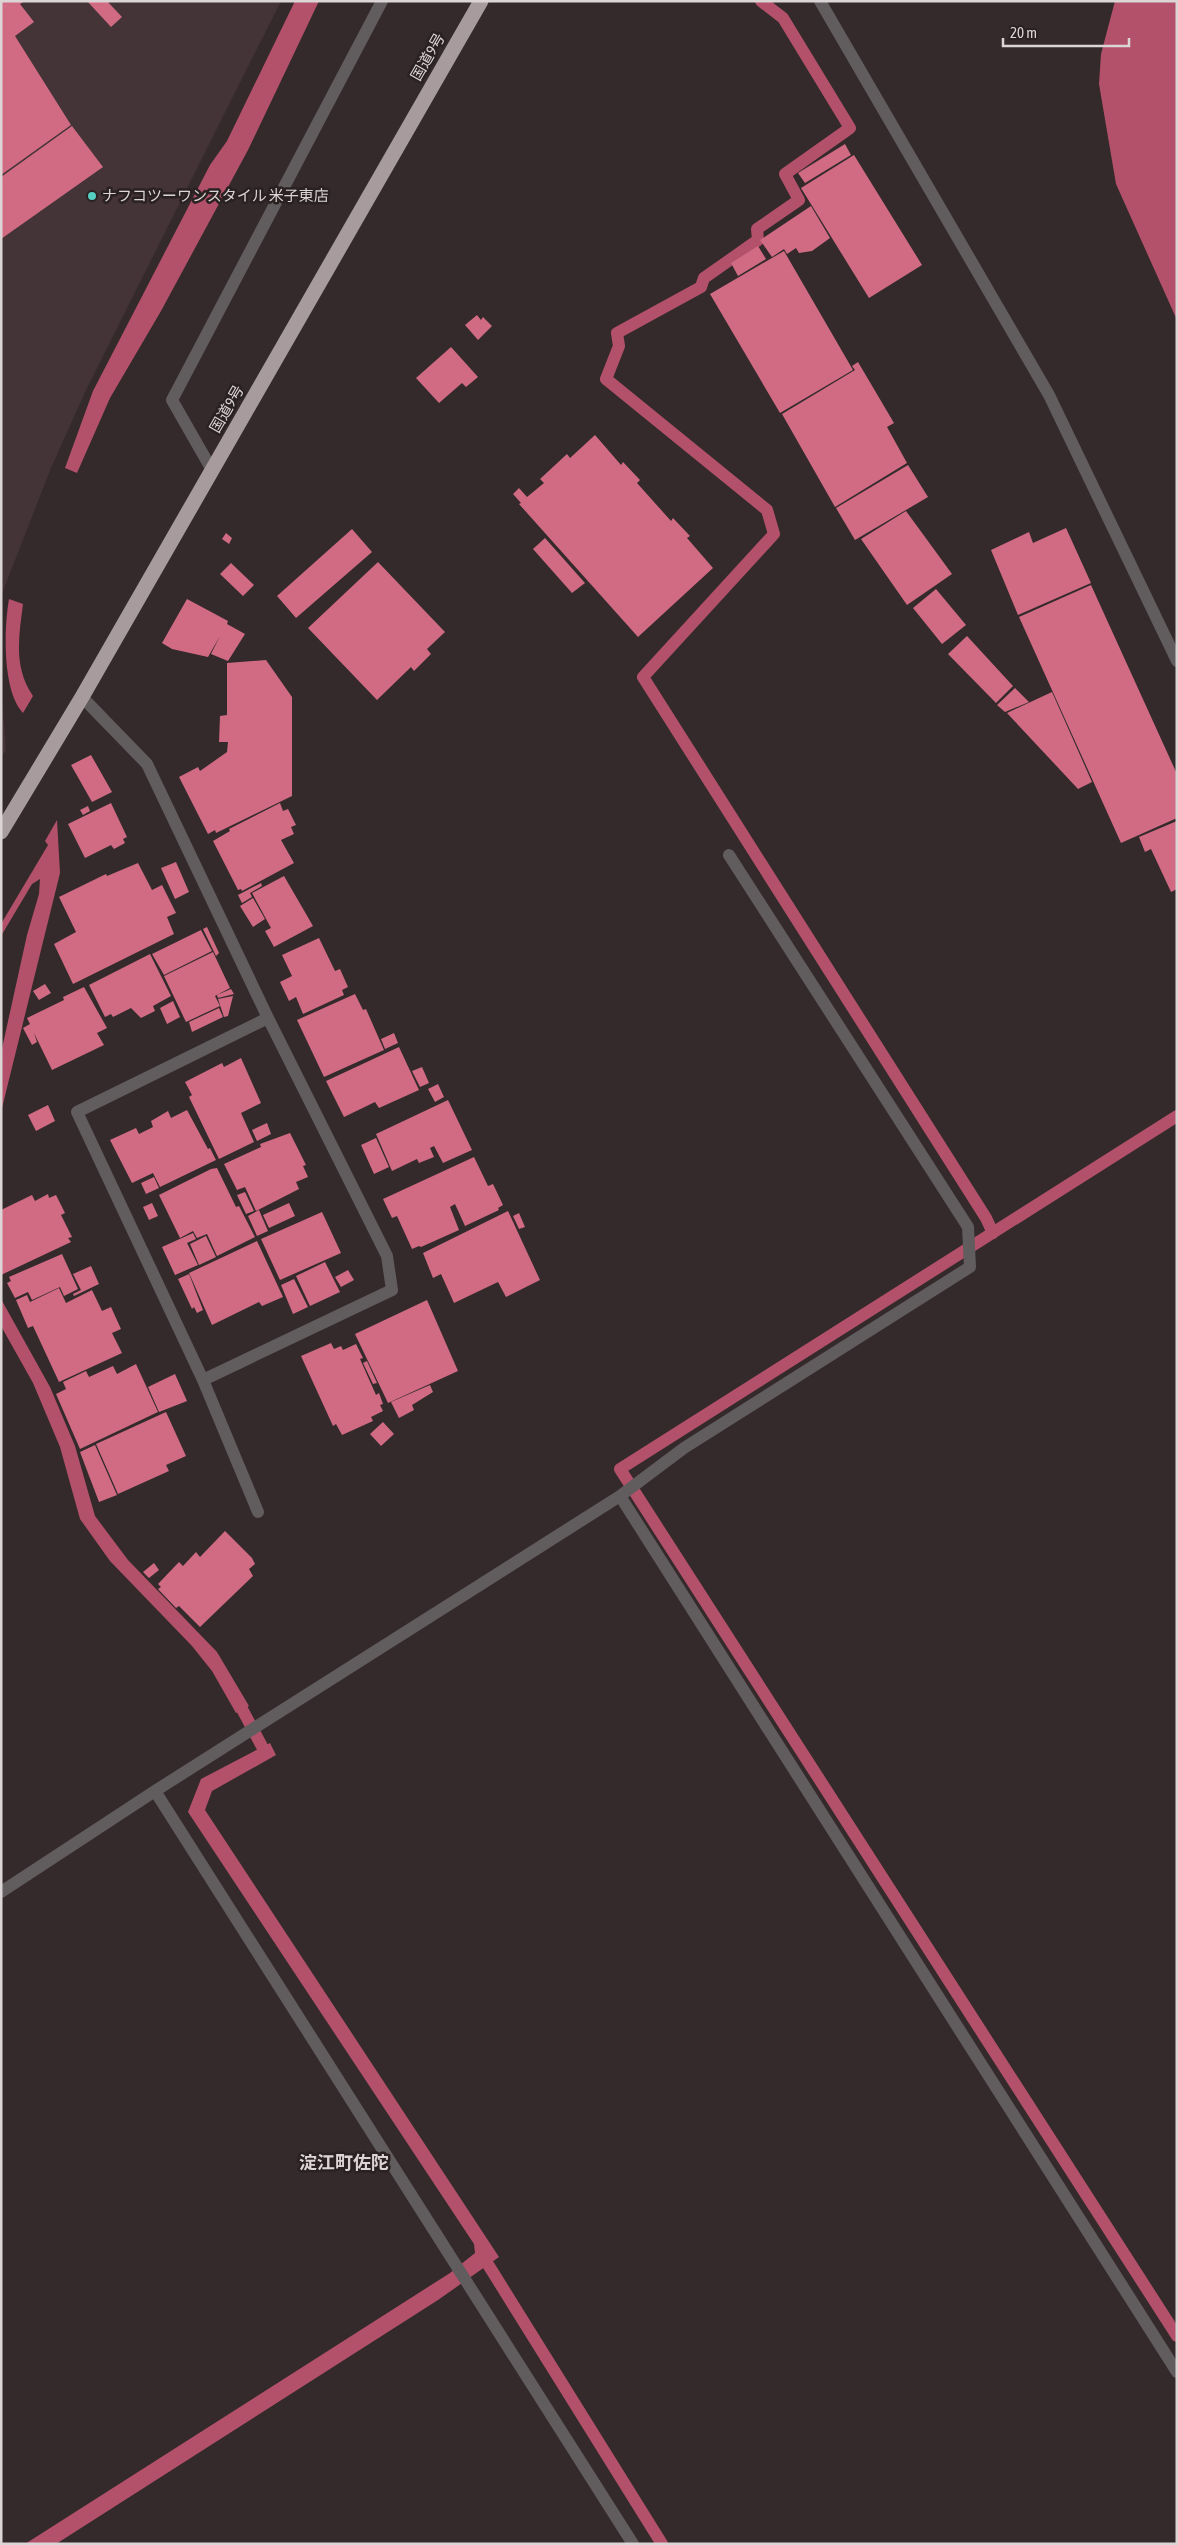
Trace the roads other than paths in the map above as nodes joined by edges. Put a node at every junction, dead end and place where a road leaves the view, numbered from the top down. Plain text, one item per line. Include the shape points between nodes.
1 (382, 1) edge
2 (481, 1) edge
3 (820, 1) edge
4 (212, 470) junction
5 (1177, 661) edge
6 (82, 697) junction
7 (1, 832) edge
8 (729, 855) dead end
9 (268, 1018) junction
10 (203, 1380) junction
11 (620, 1496) junction
12 (258, 1512) dead end
13 (155, 1791) junction
14 (1, 1892) edge
15 (1177, 2372) edge
16 (633, 2544) edge

1 - 4 street via 172,400
2 - 4 highway, 国道9号
3 - 5 street via 1049,395
4 - 6 highway, 国道9号
6 - 7 highway, 国道9号
6 - 9 street via 147,764
8 - 11 street via 968,1227 970,1267 684,1448
9 - 10 street via 77,1112
9 - 10 street via 386,1256 392,1290
10 - 12 street
11 - 13 street
11 - 15 street
13 - 14 street
13 - 16 street

